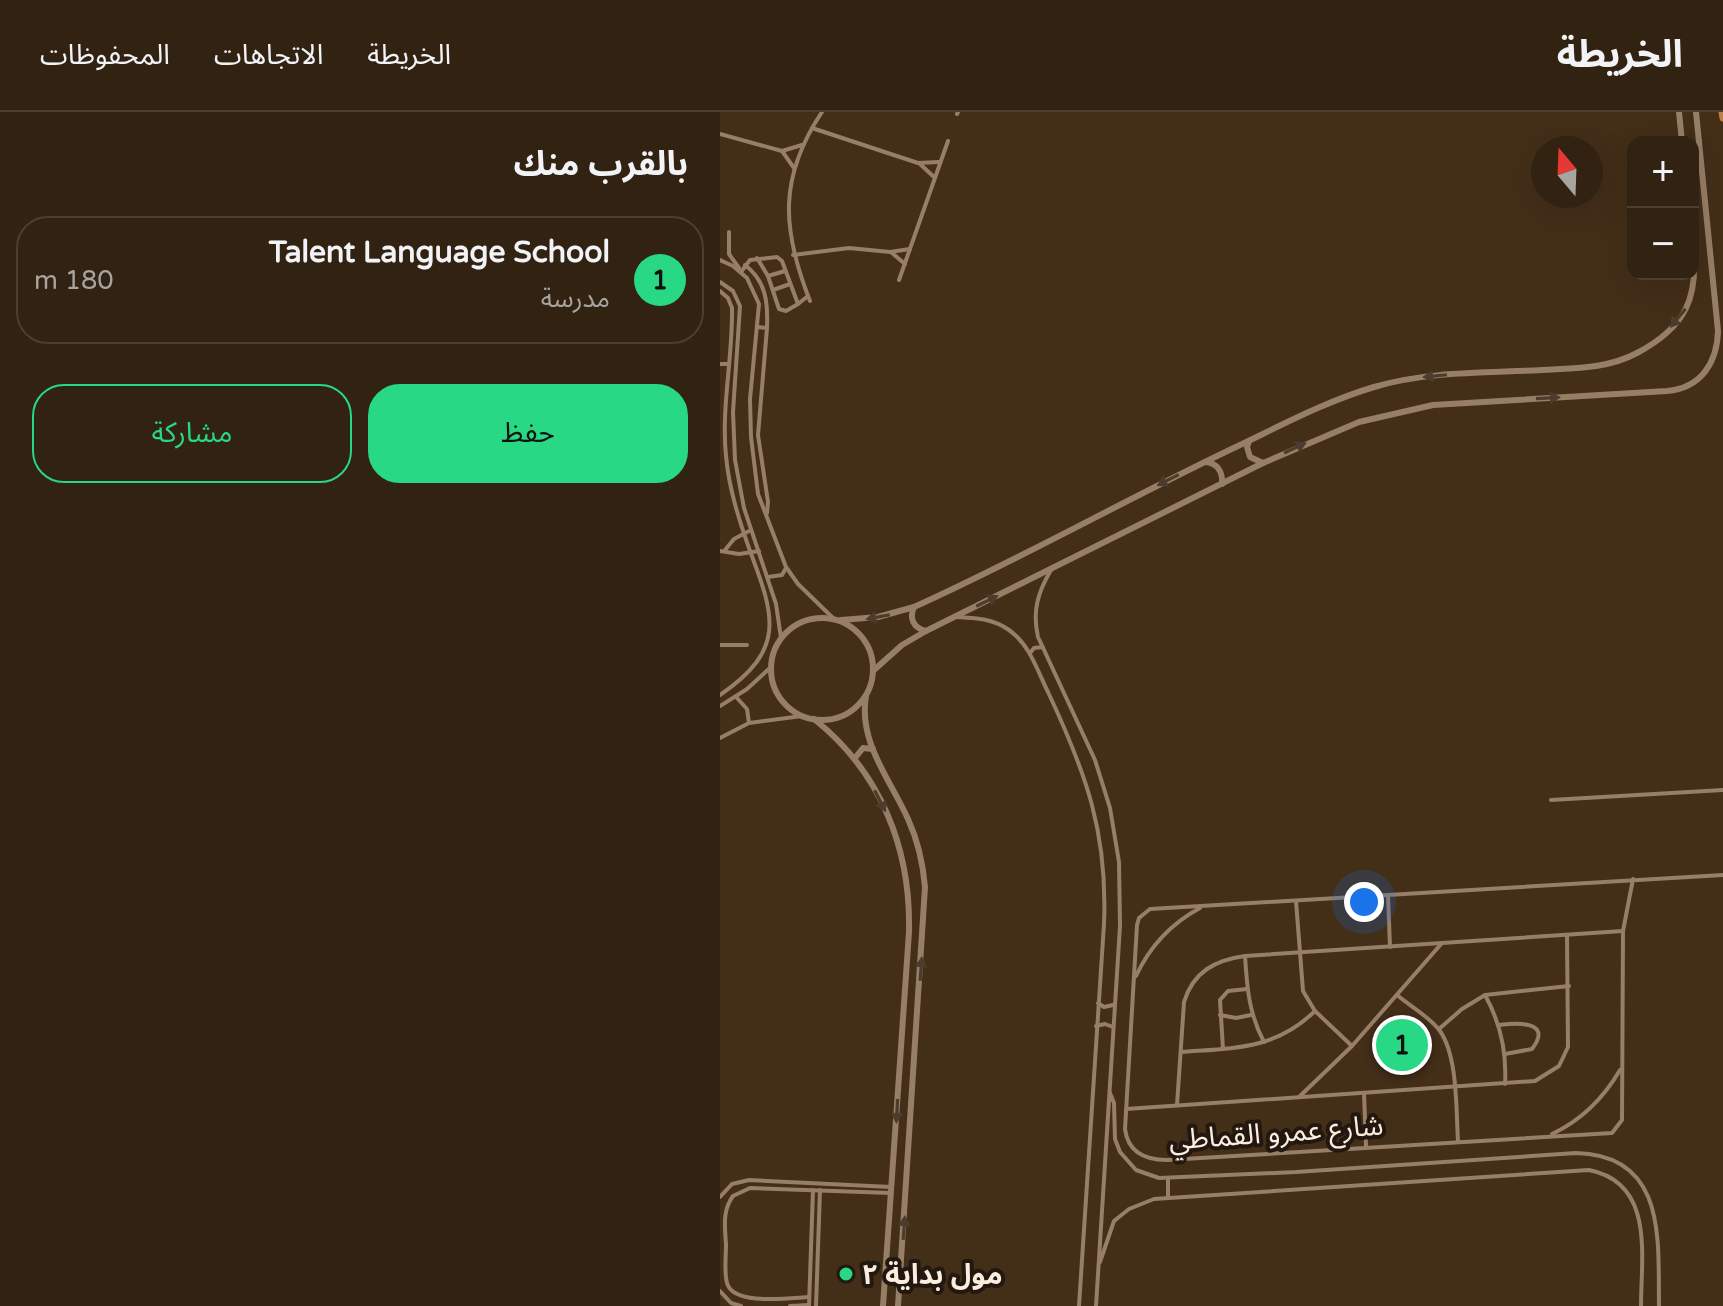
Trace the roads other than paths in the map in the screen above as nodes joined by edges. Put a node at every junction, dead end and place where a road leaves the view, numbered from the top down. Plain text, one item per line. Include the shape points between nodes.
1 (822, 112) edge
2 (1679, 112) edge
3 (1696, 112) edge
4 (1722, 112) edge
5 (1723, 118) edge
6 (812, 128) junction
7 (720, 134) edge
8 (1681, 136) edge
9 (948, 141) dead end
10 (803, 144) junction
11 (782, 151) junction
12 (940, 162) junction
13 (918, 163) junction
14 (794, 168) junction
15 (935, 177) junction
16 (729, 232) dead end
17 (910, 249) junction
18 (890, 252) junction
19 (793, 255) junction
20 (757, 258) junction
21 (720, 260) edge
22 (905, 264) junction
23 (745, 265) junction
24 (786, 270) junction
25 (740, 271) junction
26 (768, 276) junction
27 (899, 280) dead end
28 (1695, 280) edge
29 (720, 282) edge
30 (790, 284) junction
31 (773, 290) junction
32 (720, 291) edge
33 (798, 304) junction
34 (758, 327) junction
35 (767, 328) junction
36 (720, 364) edge
37 (729, 367) junction
38 (720, 370) edge
39 (1249, 441) junction
40 (1205, 462) junction
41 (1263, 463) junction
42 (1222, 484) junction
43 (766, 515) junction
44 (751, 530) junction
45 (744, 533) junction
46 (722, 551) edge
47 (759, 551) junction
48 (751, 553) junction
49 (786, 567) junction
50 (1051, 570) junction
51 (768, 577) junction
52 (914, 607) junction
53 (953, 617) junction
54 (833, 618) junction
55 (841, 620) junction
56 (926, 631) junction
57 (781, 638) junction
58 (720, 645) edge
59 (747, 645) dead end
60 (1043, 647) junction
61 (1030, 653) junction
62 (771, 667) junction
63 (874, 670) junction
64 (720, 695) edge
65 (866, 696) junction
66 (736, 697) junction
67 (720, 706) edge
68 (802, 716) junction
69 (814, 719) junction
70 (749, 723) junction
71 (720, 738) edge
72 (873, 749) junction
73 (855, 758) junction
74 (1723, 790) edge
75 (1551, 800) dead end
76 (1723, 875) edge
77 (1633, 879) junction
78 (1388, 895) junction
79 (1296, 901) junction
80 (1204, 906) junction
81 (1623, 931) junction
82 (1567, 935) junction
83 (1442, 943) junction
84 (1390, 947) junction
85 (1299, 952) junction
86 (1245, 956) junction
87 (1135, 978) junction
88 (1569, 986) junction
89 (1247, 989) junction
90 (1397, 995) junction
91 (1485, 995) junction
92 (1098, 1003) junction
93 (1115, 1004) junction
94 (1315, 1011) junction
95 (1220, 1015) junction
96 (1251, 1015) junction
97 (1499, 1025) junction
98 (1096, 1026) junction
99 (1113, 1027) junction
100 (1439, 1029) junction
101 (901, 1042) junction
102 (916, 1043) junction
103 (1265, 1043) junction
104 (1352, 1046) junction
105 (1223, 1049) junction
106 (1181, 1052) junction
107 (1505, 1054) junction
108 (899, 1067) junction
109 (914, 1067) junction
110 (1621, 1068) junction
111 (1505, 1084) junction
112 (1454, 1087) junction
113 (1109, 1090) junction
114 (1364, 1093) junction
115 (1299, 1097) junction
116 (1177, 1105) junction
117 (1126, 1109) junction
118 (1550, 1135) junction
119 (1458, 1141) junction
120 (1366, 1146) junction
121 (1168, 1179) junction
122 (859, 1185) junction
123 (813, 1190) junction
124 (820, 1190) junction
125 (891, 1190) junction
126 (859, 1192) junction
127 (1168, 1196) junction
128 (720, 1197) edge
129 (723, 1252) edge
130 (1098, 1264) junction
131 (720, 1291) edge
132 (809, 1297) junction
133 (741, 1306) edge
134 (790, 1306) edge
135 (809, 1306) edge
136 (816, 1306) edge
137 (883, 1306) edge
138 (898, 1306) edge
139 (1079, 1306) edge
140 (1096, 1306) edge
141 (1641, 1306) edge
142 (1659, 1306) edge

1 - 6 street
2 - 8 street
41 -> 3 street via 1343,428 1408,410 1673,391 1700,379 1714,357 1718,331
4 - 5 highway
6 - 10 street
6 - 13 street
7 - 11 street
9 - 12 street
10 - 11 street
10 - 14 street
11 - 14 street
12 - 13 street
12 - 15 street
13 - 15 street
14 - 19 street via 788,203
15 - 17 street
16 - 25 street via 729,254
17 - 18 street
17 - 22 street
18 - 19 street via 849,248
18 - 22 street
19 - 33 street via 809,299
20 - 23 street
20 - 24 street via 777,257
20 - 26 street
21 - 25 street
22 - 27 street
23 - 25 street
23 - 35 street via 767,295
24 - 26 street
24 - 30 street
25 - 34 street via 754,288
26 - 31 street
28 -> 39 street via 1678,320 1626,358 1591,367 1396,382 1333,402
29 - 44 street via 733,291 740,306 733,436
30 - 31 street
30 - 33 street
31 - 33 street via 782,311
32 - 37 street via 732,308
34 - 35 street
34 - 43 street via 751,437
35 - 43 street via 758,435
36 - 37 street
37 - 38 street
37 - 45 street via 725,454
39 - 40 street
39 - 41 street via 1250,457
40 - 42 street via 1218,467
40 -> 52 street
41 - 42 street
42 - 50 street
43 - 49 street
44 - 45 street
44 - 47 street
45 - 46 street
45 - 48 street
46 - 48 street
47 - 48 street
47 - 51 street
48 - 64 street via 769,606 766,644 750,672
49 - 51 street via 782,575
49 - 54 street
53 -> 50 street
50 - 60 street via 1039,591 1035,614
51 - 57 street
52 -> 55 street
52 - 56 street via 913,622
53 - 56 street
53 - 61 street via 998,624
54 - 55 street
54 - 57 street via 813,618
55 - 63 street via 866,641
56 - 63 street
57 - 62 street
58 - 59 street
60 - 61 street
60 - 93 street via 1090,745 1114,824 1120,883
61 - 92 street via 1077,756 1098,824 1105,891
62 - 66 street
62 - 68 street via 779,696
63 - 65 street
65 - 69 street via 852,711 834,719
65 - 72 street via 865,721
66 - 67 street
66 - 70 street via 747,709
68 - 69 street
68 - 70 street
69 - 73 street
70 - 71 street
72 - 73 street via 863,748
102 -> 72 street via 924,872 908,819
73 -> 101 street via 896,837 907,874 909,932
74 - 75 street
76 - 77 street, شارع عمرو القماطي
77 - 78 street, شارع عمرو القماطي
77 - 81 street, شارع عمرو القماطي
78 - 79 street, شارع عمرو القماطي
78 - 84 street
79 - 80 street, شارع عمرو القماطي
79 - 85 street
80 - 87 street, شارع عمرو القماطي via 1162,937
80 - 87 street, شارع عمرو القماطي via 1144,913 1137,925
81 - 82 street
81 - 110 street, شارع عمرو القماطي
82 - 83 street
82 - 88 street
83 - 84 street
83 - 90 street
84 - 85 street
85 - 86 street
85 - 94 street via 1303,991
86 - 89 street
86 - 106 street via 1209,967 1192,982 1184,1002
87 - 117 street, شارع عمرو القماطي
88 - 91 street
88 - 111 street via 1569,1040 1563,1060 1544,1077
89 - 95 street via 1224,993
89 - 96 street
90 - 100 street
90 - 104 street
91 - 97 street
91 - 100 street
92 - 93 street via 1107,1008
92 - 98 street
93 - 99 street
94 - 103 street
94 - 104 street
95 - 96 street
95 - 105 street
96 - 103 street
97 - 107 street
97 - 107 street via 1526,1023 1537,1034 1532,1049
98 - 99 street
98 - 139 street
99 - 113 street
100 - 112 street
101 - 102 street
101 - 108 street
102 - 109 street
103 - 105 street
104 - 115 street
105 - 106 street
106 - 116 street
107 - 111 street
108 - 109 street
108 -> 125 street
138 -> 109 street
110 - 118 street, شارع عمرو القماطي via 1594,1105
110 - 118 street, شارع عمرو القماطي via 1622,1120 1617,1130
111 - 112 street
112 - 114 street
112 - 119 street
113 - 121 street via 1115,1139 1124,1159 1143,1174
113 - 130 street
114 - 115 street
114 - 120 street
115 - 116 street
116 - 117 street
117 - 120 street, شارع عمرو القماطي via 1129,1145 1149,1159
118 - 119 street, شارع عمرو القماطي
119 - 120 street, شارع عمرو القماطي
121 - 127 street
121 - 142 street via 1597,1154 1634,1174 1651,1200
122 - 125 street
122 - 126 street
122 - 128 street via 749,1180 732,1184
123 - 124 street
123 - 129 street via 750,1188 733,1196 725,1215
123 - 132 street
124 - 126 street
124 - 136 street
125 - 126 street
125 - 137 street
127 - 130 street via 1141,1203 1118,1217
127 - 141 street via 1596,1171 1620,1184 1638,1212
129 - 132 street via 727,1286 735,1295
130 - 140 street
131 - 133 street
132 - 135 street
134 - 135 street

